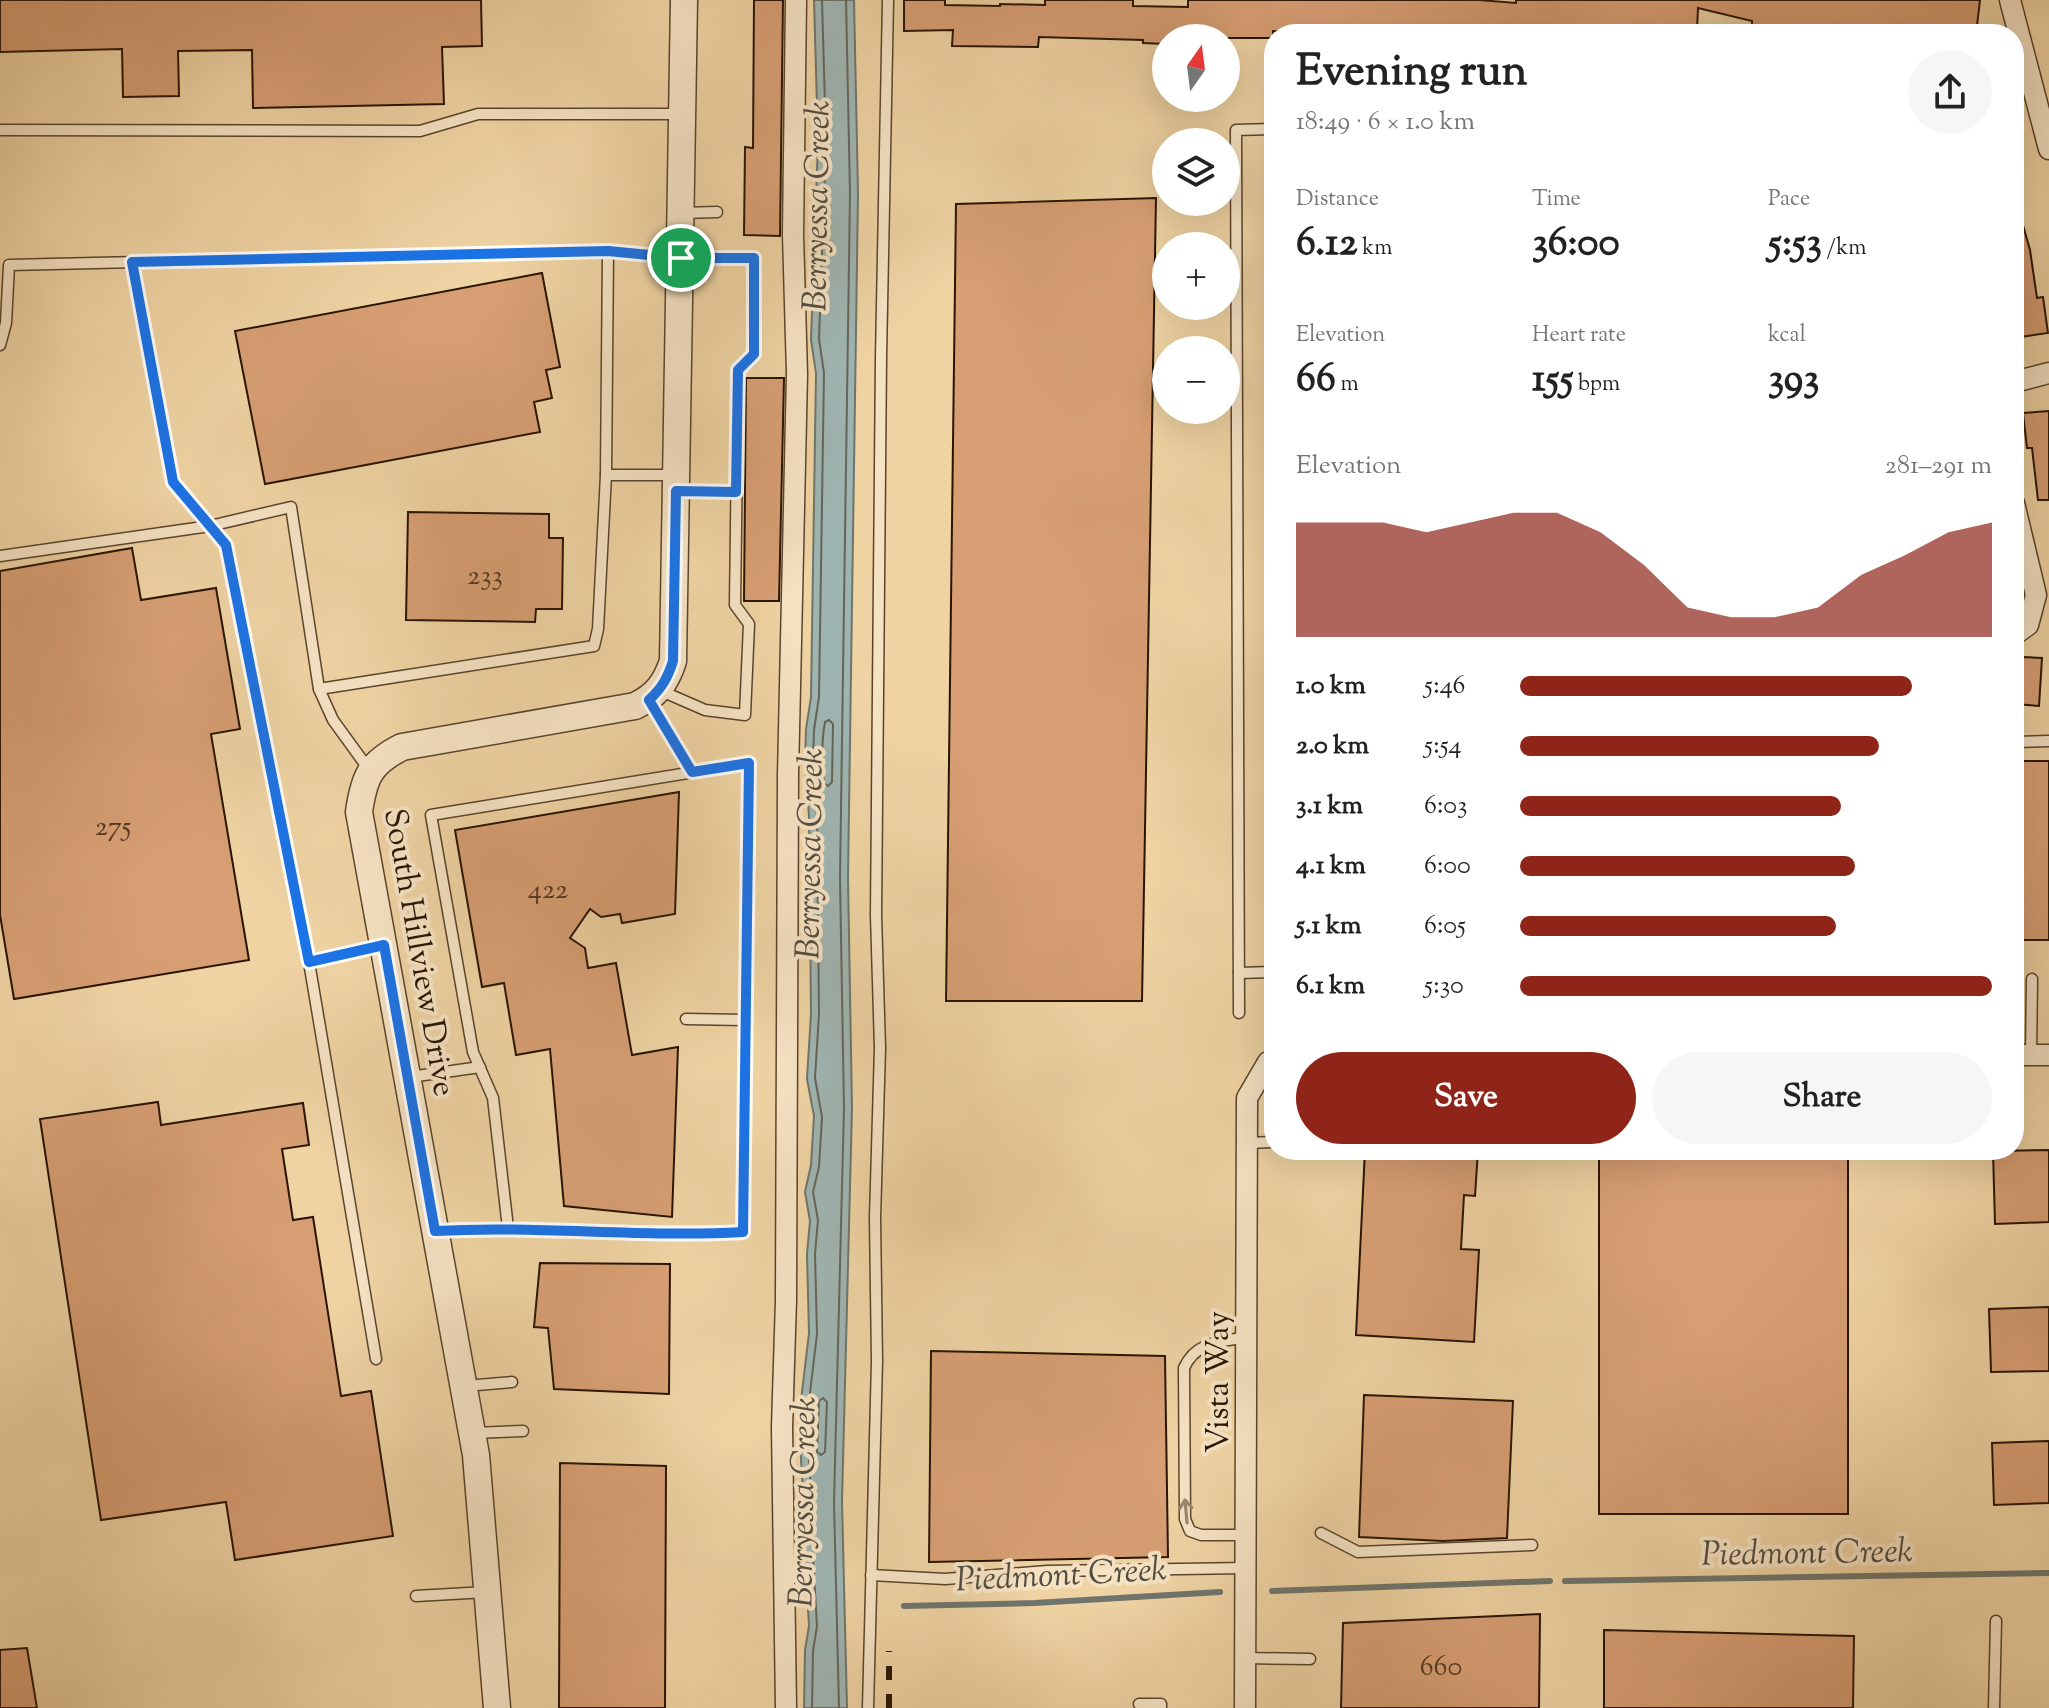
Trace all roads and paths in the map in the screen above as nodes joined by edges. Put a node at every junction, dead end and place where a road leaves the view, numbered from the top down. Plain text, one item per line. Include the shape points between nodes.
1 (684, 0) edge
2 (796, 0) edge
3 (888, 0) edge
4 (2010, 0) edge
5 (2016, 24) edge
6 (2024, 53) edge
7 (683, 114) junction
8 (1264, 129) edge
9 (0, 130) edge
10 (2049, 149) edge
11 (717, 212) dead end
12 (681, 213) junction
13 (608, 251) junction
14 (681, 258) junction
15 (132, 262) junction
16 (0, 345) edge
17 (2049, 373) edge
18 (2024, 379) edge
19 (606, 475) junction
20 (676, 483) junction
21 (736, 492) junction
22 (210, 526) junction
23 (2024, 545) edge
24 (0, 556) edge
25 (2024, 628) edge
26 (319, 689) junction
27 (654, 695) junction
28 (2049, 741) edge
29 (2024, 742) edge
30 (370, 771) junction
31 (692, 772) junction
32 (384, 945) junction
33 (309, 962) junction
34 (1264, 972) edge
35 (1239, 973) junction
36 (2032, 979) dead end
37 (1239, 1013) dead end
38 (686, 1019) dead end
39 (745, 1020) junction
40 (2031, 1055) edge
41 (480, 1067) junction
42 (1264, 1072) edge
43 (408, 1077) junction
44 (1264, 1142) edge
45 (1247, 1143) junction
46 (508, 1228) junction
47 (435, 1231) junction
48 (1247, 1337) junction
49 (376, 1359) dead end
50 (512, 1382) dead end
51 (463, 1386) junction
52 (523, 1431) dead end
53 (472, 1433) junction
54 (1321, 1533) dead end
55 (1247, 1535) junction
56 (1532, 1545) dead end
57 (1247, 1568) junction
58 (871, 1575) junction
59 (487, 1592) junction
60 (416, 1596) dead end
61 (1996, 1621) dead end
62 (1246, 1658) junction
63 (1310, 1659) dead end
64 (1139, 1704) dead end
65 (497, 1708) edge
66 (786, 1708) edge
67 (868, 1708) edge
68 (1161, 1708) edge
69 (1245, 1708) edge
70 (1994, 1708) edge

1 - 7 street
2 - 66 street via 797,374 782,1427
3 - 58 lane
4 - 5 street
6 - 10 street
7 - 9 lane via 478,114 420,131
7 - 12 street
8 - 35 lane via 1236,130
11 - 12 lane
12 - 14 street
13 - 14 lane
13 - 15 lane
13 - 19 lane
14 - 20 street
14 - 21 lane via 754,258 754,354 738,370
15 - 16 lane via 9,265
15 - 22 lane via 173,482
17 - 18 street
19 - 20 lane
19 - 26 lane via 594,646
20 - 21 lane
20 - 27 street via 673,661
21 - 27 lane via 735,605 749,624 745,715
22 - 24 lane
22 - 26 lane via 291,507
22 - 33 lane via 226,545
23 - 25 street via 2036,595
26 - 30 lane via 333,720
27 - 30 street, South Hillview Drive via 635,706 402,747
27 - 31 lane
28 - 29 lane
30 - 32 street, South Hillview Drive via 359,812
31 - 39 lane via 749,763
31 - 41 lane via 431,815 473,1052
32 - 33 lane
32 - 43 street, South Hillview Drive
33 - 49 lane
34 - 35 lane
35 - 37 lane
36 - 40 lane
38 - 39 lane
39 - 46 lane via 743,1232
41 - 43 lane
41 - 46 lane via 493,1098
42 - 45 street, Vista Way via 1247,1098
43 - 47 street, South Hillview Drive
44 - 45 lane
45 - 48 street, Vista Way
46 - 47 lane
47 - 51 street, South Hillview Drive
48 - 55 street, Vista Way
55 -> 48 lane via 1201,1535 1190,1531 1185,1519 1184,1368 1189,1356 1205,1344
50 - 51 lane
51 - 53 street, South Hillview Drive
52 - 53 lane
53 - 59 street, South Hillview Drive
54 - 56 lane via 1358,1552
55 - 57 street, Vista Way
57 - 58 lane via 1047,1571 945,1579
57 - 62 street, Vista Way
58 - 67 lane
59 - 60 lane
59 - 65 street, South Hillview Drive
61 - 70 lane
62 - 63 lane
62 - 69 street, Vista Way
64 - 68 lane

